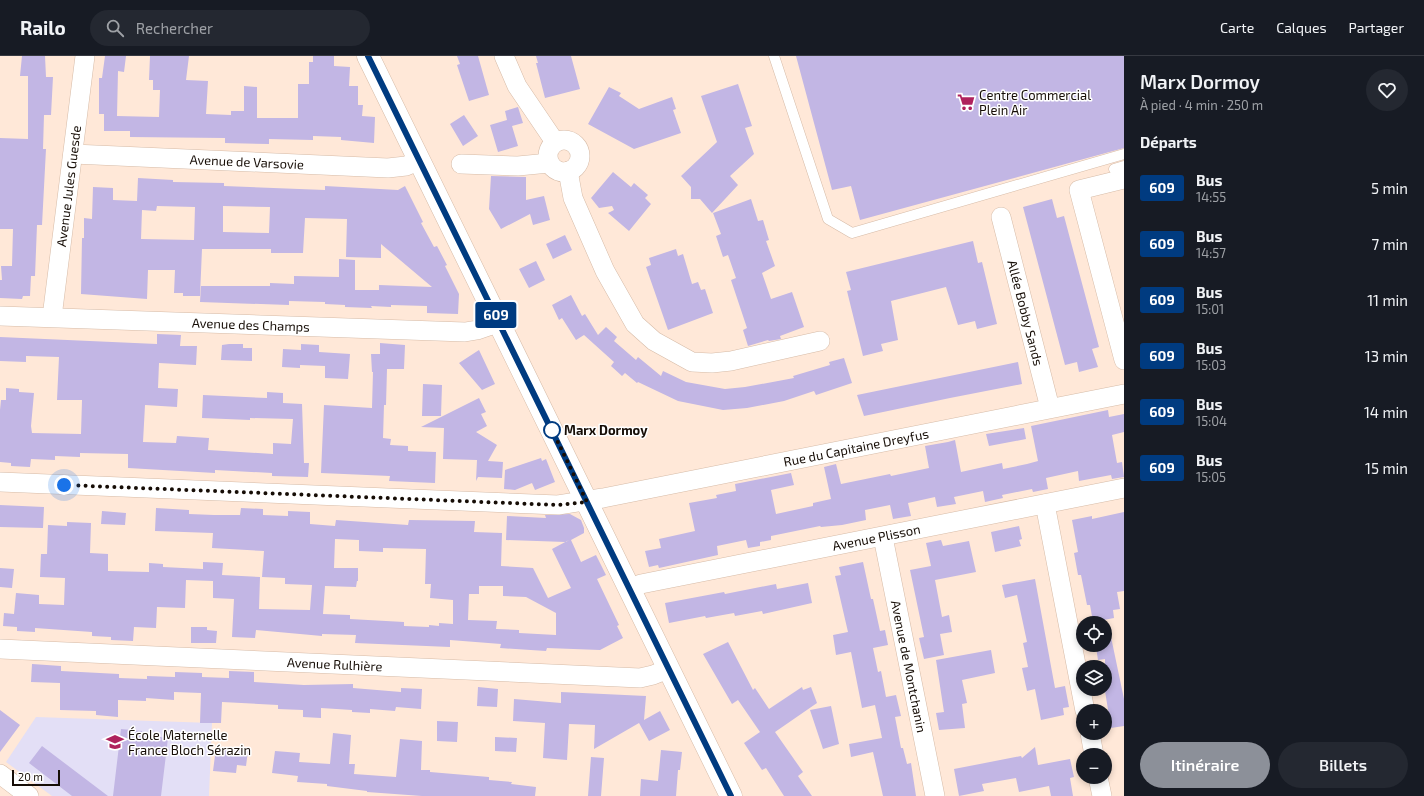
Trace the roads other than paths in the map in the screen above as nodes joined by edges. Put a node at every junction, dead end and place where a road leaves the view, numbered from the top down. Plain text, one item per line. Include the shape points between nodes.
1 (85, 56) edge
2 (368, 56) edge
3 (504, 56) edge
4 (774, 56) edge
5 (555, 142) junction
6 (73, 154) junction
7 (1124, 154) edge
8 (420, 160) junction
9 (549, 163) junction
10 (462, 164) dead end
11 (568, 171) junction
12 (1121, 172) edge
13 (1001, 217) dead end
14 (0, 316) edge
15 (52, 317) junction
16 (500, 322) junction
17 (820, 341) dead end
18 (1124, 360) edge
19 (1124, 394) edge
20 (1050, 408) junction
21 (0, 482) edge
22 (1124, 488) edge
23 (587, 502) junction
24 (1045, 504) junction
25 (882, 537) junction
26 (629, 589) junction
27 (0, 649) edge
28 (668, 669) junction
29 (1085, 704) edge
30 (0, 774) edge
31 (1099, 784) edge
32 (29, 796) edge
33 (731, 796) edge
34 (935, 796) edge
35 (1102, 796) edge

1 - 6 street, Avenue Jules Guesde
2 - 8 street
3 - 5 street via 517,86
4 - 7 lane via 828,219 852,233
5 - 9 street via 547,154
5 - 11 street via 569,140 578,147 579,161 574,169
6 - 8 street, Avenue de Varsovie via 388,168 406,166
6 - 15 street, Avenue Jules Guesde
8 - 16 street
9 - 10 street via 518,166
9 - 11 street via 555,170
11 - 17 street via 573,198 605,271 635,324 654,341 692,362 712,363
12 - 18 street via 1079,190
13 - 20 street, Allée Bobby Sands
14 - 15 street, Avenue des Champs
15 - 16 street, Avenue des Champs via 465,332
16 - 23 street
19 - 20 street, Rue du Capitaine Dreyfus
20 - 23 street, Rue du Capitaine Dreyfus
21 - 23 street, Rue du Capitaine Dreyfus via 558,505
22 - 24 street, Avenue Plisson
23 - 26 street
24 - 25 street, Avenue Plisson
24 - 29 street
25 - 26 street, Avenue Plisson via 641,584
25 - 34 street, Avenue de Montchanin
26 - 28 street
27 - 28 street, Avenue Rulhière via 640,678
28 - 33 street
30 - 32 street
31 - 35 street

